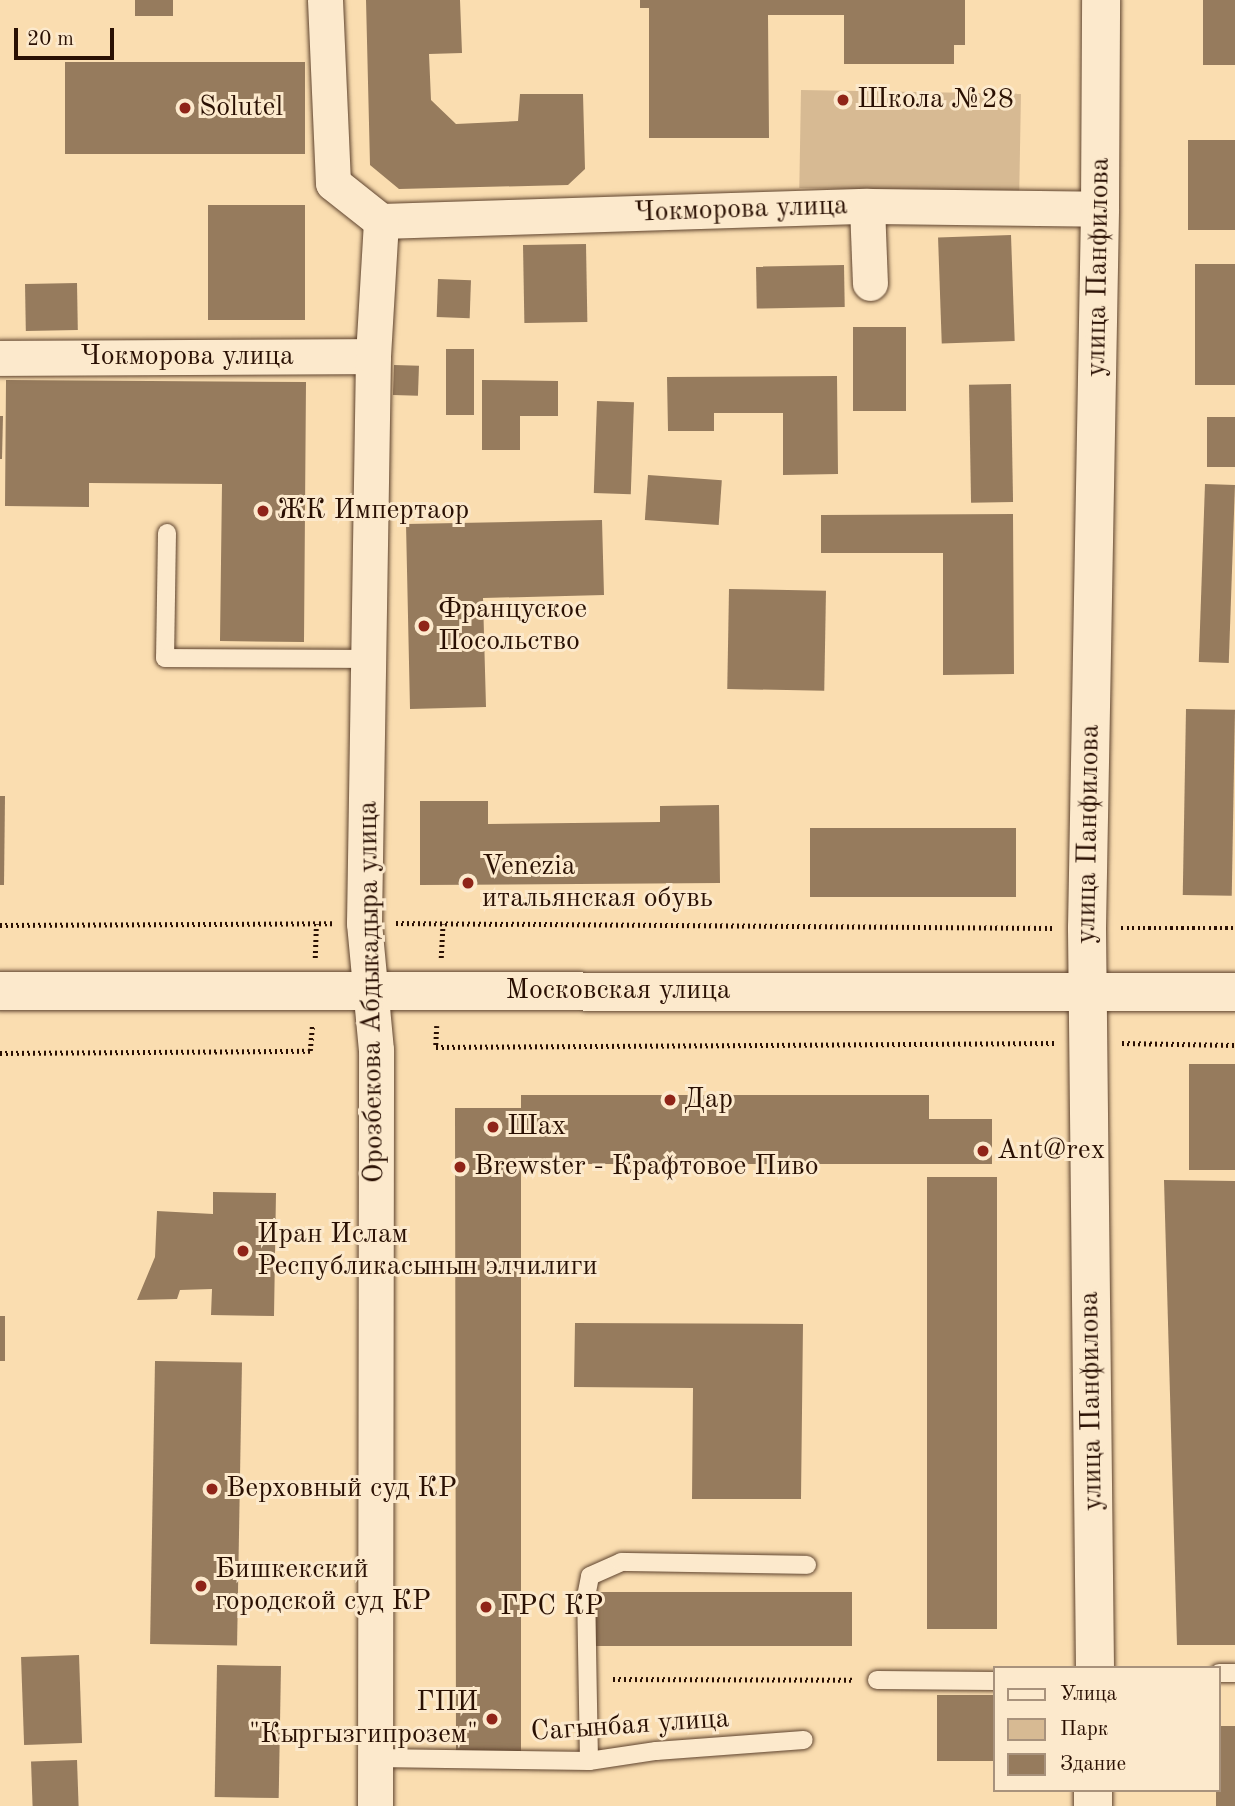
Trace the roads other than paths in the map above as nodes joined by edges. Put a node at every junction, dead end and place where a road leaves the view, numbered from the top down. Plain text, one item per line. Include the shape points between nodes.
1 (325, 0) edge
2 (1101, 0) edge
3 (867, 206) junction
4 (1100, 209) junction
5 (381, 221) junction
6 (870, 283) dead end
7 (373, 356) junction
8 (0, 358) edge
9 (167, 533) dead end
10 (370, 659) junction
11 (1088, 990) junction
12 (0, 991) edge
13 (373, 991) junction
14 (1235, 992) edge
15 (807, 1565) dead end
16 (1095, 1666) edge
17 (877, 1680) road end
18 (993, 1681) edge
19 (804, 1740) dead end
20 (375, 1758) junction
21 (589, 1761) junction
22 (375, 1806) edge

1 - 5 street via 334,183
2 - 4 street, улица Панфилова
3 - 4 street, Чокморова улица
3 - 5 street, Чокморова улица
3 - 6 street
4 - 11 street, улица Панфилова
5 - 7 street, Орозбекова Абдыкадыра улица
7 - 8 street, Чокморова улица
7 - 10 street, Орозбекова Абдыкадыра улица
9 - 10 lane via 165,658
10 - 13 street, Орозбекова Абдыкадыра улица via 364,923
11 - 13 street, Московская улица
11 - 14 street, Московская улица
11 - 16 street, улица Панфилова
12 - 13 street, Московская улица
13 - 20 street, Орозбекова Абдыкадыра улица
15 - 21 lane via 621,1562 590,1576 586,1597
17 - 18 lane
19 - 21 lane, Сагынбая улица
20 - 21 lane, Сагынбая улица
20 - 22 street, Орозбекова Абдыкадыра улица

